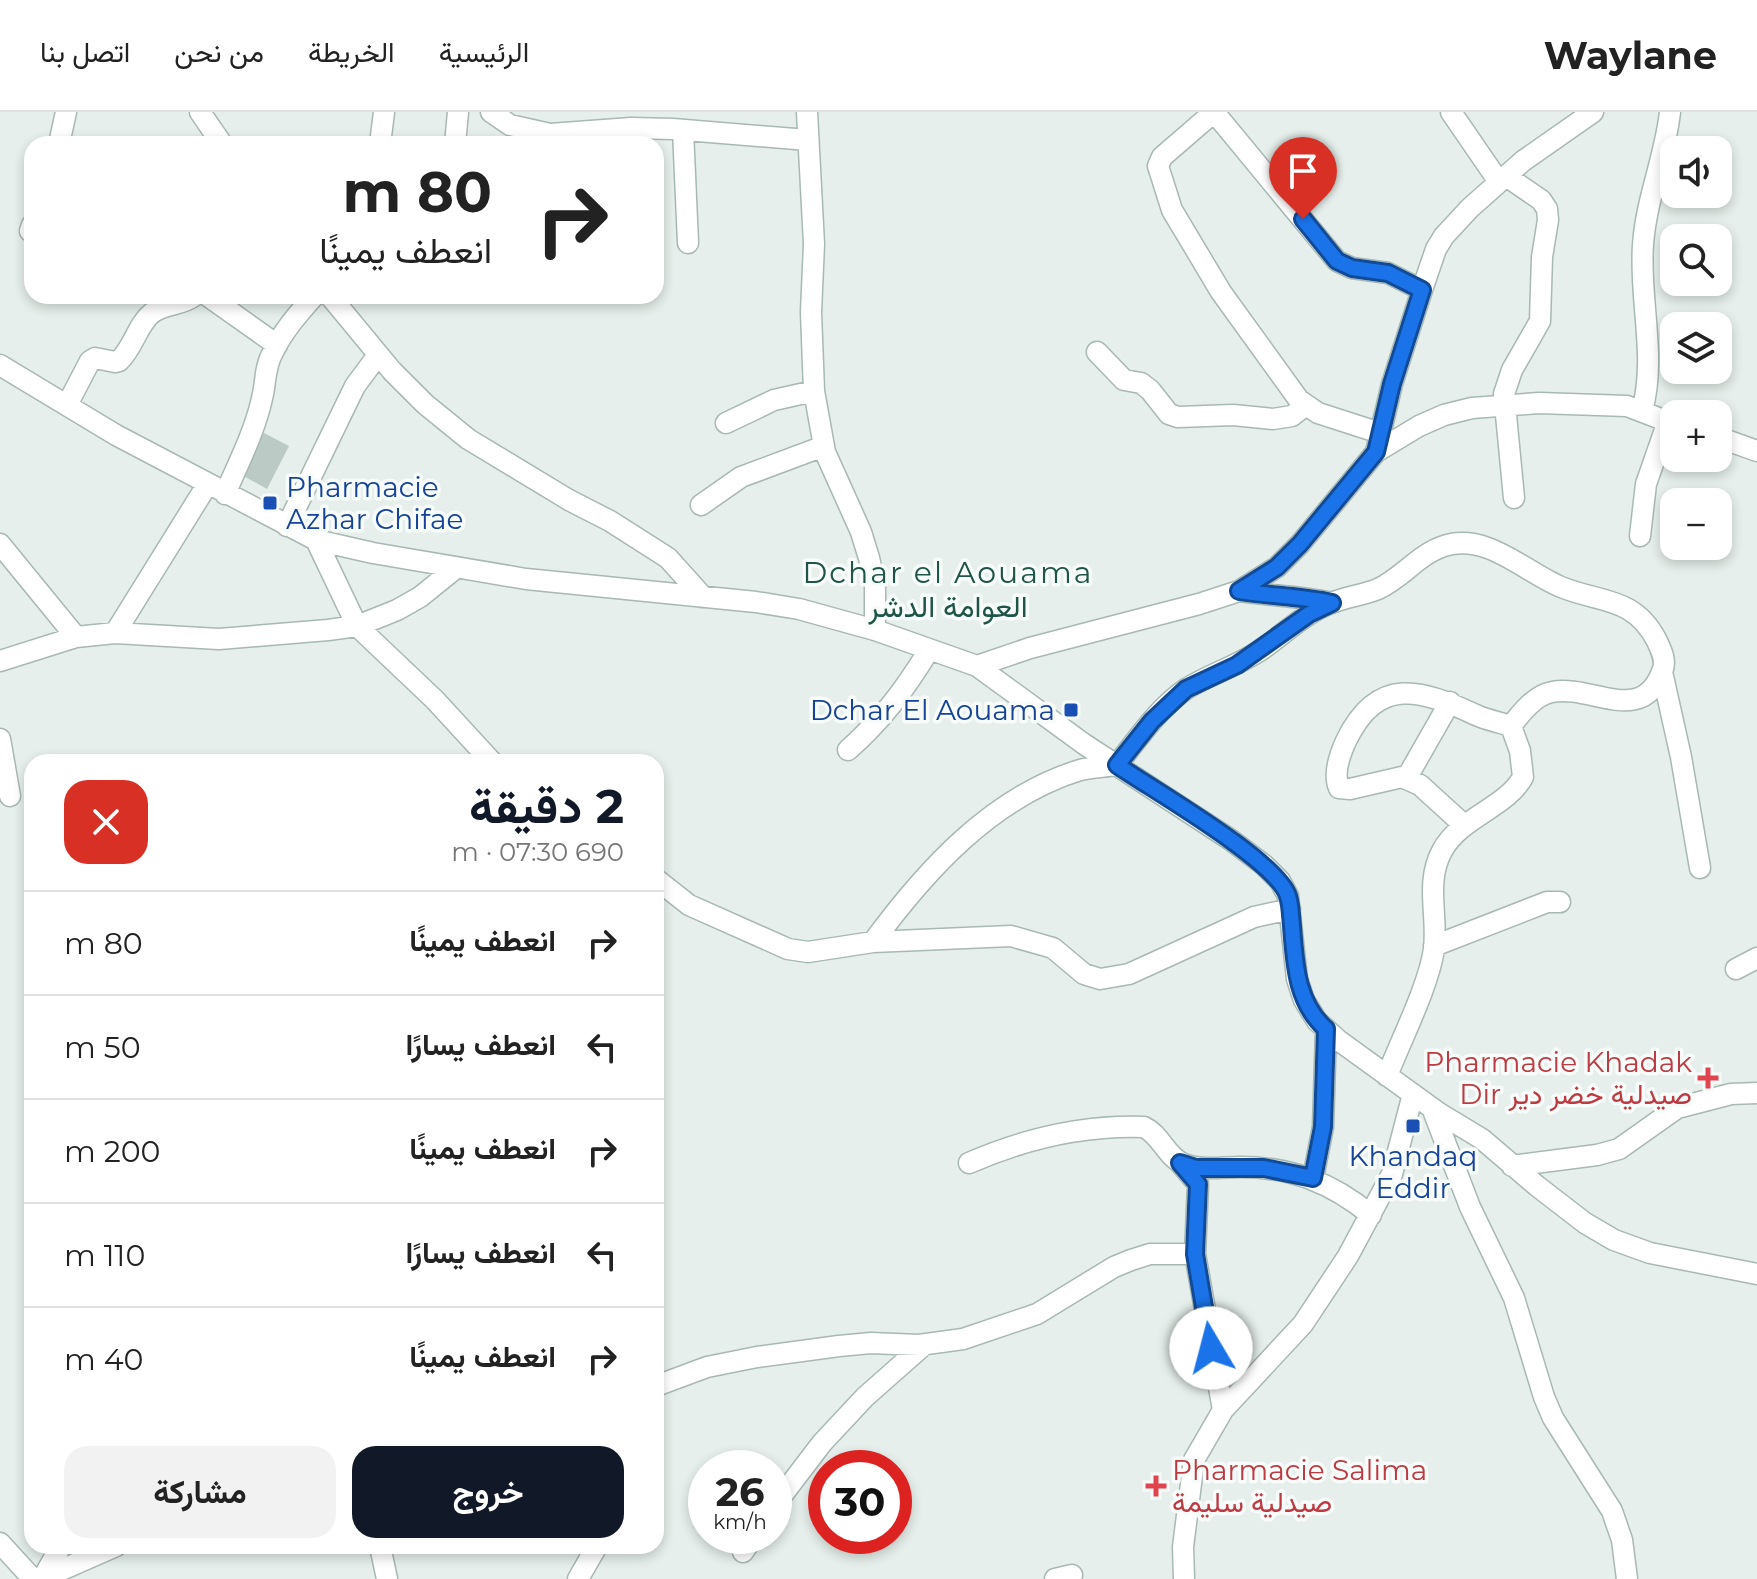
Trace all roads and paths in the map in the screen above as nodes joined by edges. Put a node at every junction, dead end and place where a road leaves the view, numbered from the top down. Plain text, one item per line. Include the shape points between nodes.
1 (66, 112) edge
2 (200, 112) edge
3 (384, 112) edge
4 (458, 112) edge
5 (491, 112) edge
6 (807, 112) edge
7 (1214, 112) edge
8 (1451, 112) edge
9 (1593, 112) edge
10 (1670, 112) edge
11 (683, 130) junction
12 (61, 136) edge
13 (216, 136) edge
14 (381, 136) edge
15 (456, 136) edge
16 (808, 140) junction
17 (1502, 179) junction
18 (688, 243) dead end
19 (1422, 290) junction
20 (178, 304) edge
21 (219, 304) edge
22 (307, 304) edge
23 (337, 304) edge
24 (277, 345) junction
25 (1097, 352) dead end
26 (378, 355) junction
27 (0, 365) edge
28 (814, 391) junction
29 (67, 405) junction
30 (1306, 405) junction
31 (1504, 406) junction
32 (1642, 411) junction
33 (1660, 418) edge
34 (726, 423) dead end
35 (1378, 442) junction
36 (1732, 442) edge
37 (824, 446) junction
38 (1660, 449) edge
39 (1757, 451) edge
40 (216, 490) junction
41 (1514, 498) dead end
42 (701, 505) dead end
43 (287, 526) junction
44 (1640, 536) dead end
45 (316, 540) junction
46 (0, 544) edge
47 (456, 568) junction
48 (1239, 591) junction
49 (703, 597) junction
50 (1332, 603) junction
51 (357, 626) junction
52 (875, 630) junction
53 (115, 633) junction
54 (76, 637) junction
55 (929, 650) junction
56 (0, 661) edge
57 (977, 666) junction
58 (1662, 672) junction
59 (1450, 702) junction
60 (1511, 726) junction
61 (0, 739) edge
62 (848, 750) dead end
63 (485, 754) edge
64 (1117, 765) junction
65 (1406, 779) junction
66 (10, 796) dead end
67 (1464, 825) junction
68 (1700, 868) dead end
69 (664, 885) edge
70 (1560, 902) dead end
71 (1290, 909) junction
72 (873, 942) junction
73 (1434, 946) junction
74 (1757, 958) edge
75 (1736, 969) dead end
76 (1326, 1029) junction
77 (1387, 1076) junction
78 (1757, 1093) edge
79 (1413, 1094) junction
80 (1432, 1108) junction
81 (969, 1163) dead end
82 (1180, 1163) junction
83 (1512, 1166) junction
84 (1313, 1178) junction
85 (1371, 1215) junction
86 (1195, 1254) junction
87 (1757, 1274) edge
88 (925, 1344) junction
89 (664, 1383) edge
90 (1223, 1410) junction
91 (792, 1482) edge
92 (0, 1543) edge
93 (56, 1554) edge
94 (97, 1554) edge
95 (382, 1554) edge
96 (592, 1554) edge
97 (39, 1578) edge
98 (387, 1579) edge
99 (578, 1579) edge
100 (1184, 1579) edge
101 (1627, 1579) edge

1 - 12 street
2 - 13 street
3 - 14 street
4 - 15 street
5 - 11 street via 510,125 550,134
6 - 16 street
7 - 19 street via 1337,261 1388,273
7 - 30 street via 1162,157 1158,166 1163,188 1221,292
8 - 17 street
9 - 17 street
10 - 32 street via 1645,221 1649,378
11 - 16 street
11 - 18 street
16 - 28 street
17 - 19 street via 1444,236
17 - 31 street via 1541,200 1548,220 1540,321 1512,370
19 - 35 street
20 - 29 street via 150,315 119,361 90,361
21 - 24 street
22 - 24 street
23 - 26 street
24 - 40 street via 264,373 264,393 250,438
25 - 30 street via 1124,380 1141,383 1178,417 1273,419 1292,416
26 - 43 street via 355,386
26 - 49 street via 468,439 668,558
27 - 29 street
28 - 34 street via 774,400
28 - 37 street
29 - 40 street
30 - 35 street
31 - 32 street via 1627,406
31 - 35 street via 1444,415
31 - 41 street
32 - 33 street
35 - 48 street via 1300,544 1277,567
36 - 39 street
37 - 42 street via 741,477
37 - 52 street via 869,558
38 - 44 street via 1646,484
40 - 43 street
40 - 53 street
43 - 45 street
45 - 47 street
45 - 51 street
46 - 54 street
47 - 49 street
47 - 51 street via 420,597
48 - 50 street
48 - 57 street
49 - 52 street via 799,609
50 - 58 street via 1379,588 1442,547 1464,543 1639,615 1661,650
50 - 64 street via 1237,665 1186,689
51 - 53 street via 219,639
51 - 63 street
52 - 55 street
53 - 54 street
54 - 56 street
55 - 57 street
55 - 62 street via 901,695
57 - 64 street
58 - 60 street via 1646,694 1634,700 1550,692
58 - 68 street
59 - 60 street
59 - 65 street
59 - 65 street via 1398,693 1372,707 1351,732 1338,768 1339,788
60 - 67 street via 1523,777
61 - 66 street
64 - 71 street via 1264,865 1280,881
64 - 72 street via 1056,779 987,820 948,854
65 - 67 street
67 - 73 street via 1438,860 1432,898
69 - 72 street via 689,905 788,949 808,952
70 - 73 street via 1547,902
71 - 72 street via 1254,917 1147,967 1108,979 1084,974 1053,948 1011,936
71 - 76 street via 1297,979 1304,1000
73 - 77 street
74 - 75 street
76 - 77 street
76 - 84 street via 1323,1127
77 - 79 street
78 - 83 street via 1677,1108 1619,1149
79 - 80 street
79 - 85 street via 1392,1174
80 - 83 street via 1482,1139
80 - 101 street via 1470,1207 1514,1298 1553,1418 1612,1511
81 - 82 street via 1085,1129 1130,1127 1151,1131
82 - 84 street via 1196,1168 1264,1168
82 - 86 street via 1198,1184
83 - 87 street via 1614,1240 1650,1253
84 - 85 street
85 - 90 street via 1303,1324
86 - 88 street via 1150,1254 1131,1260 1037,1314 963,1339
86 - 90 street
88 - 89 street via 839,1346 757,1357
88 - 91 street via 865,1397
90 - 100 street via 1194,1460
92 - 97 street
93 - 97 street
94 - 97 street
95 - 98 street
96 - 99 street

